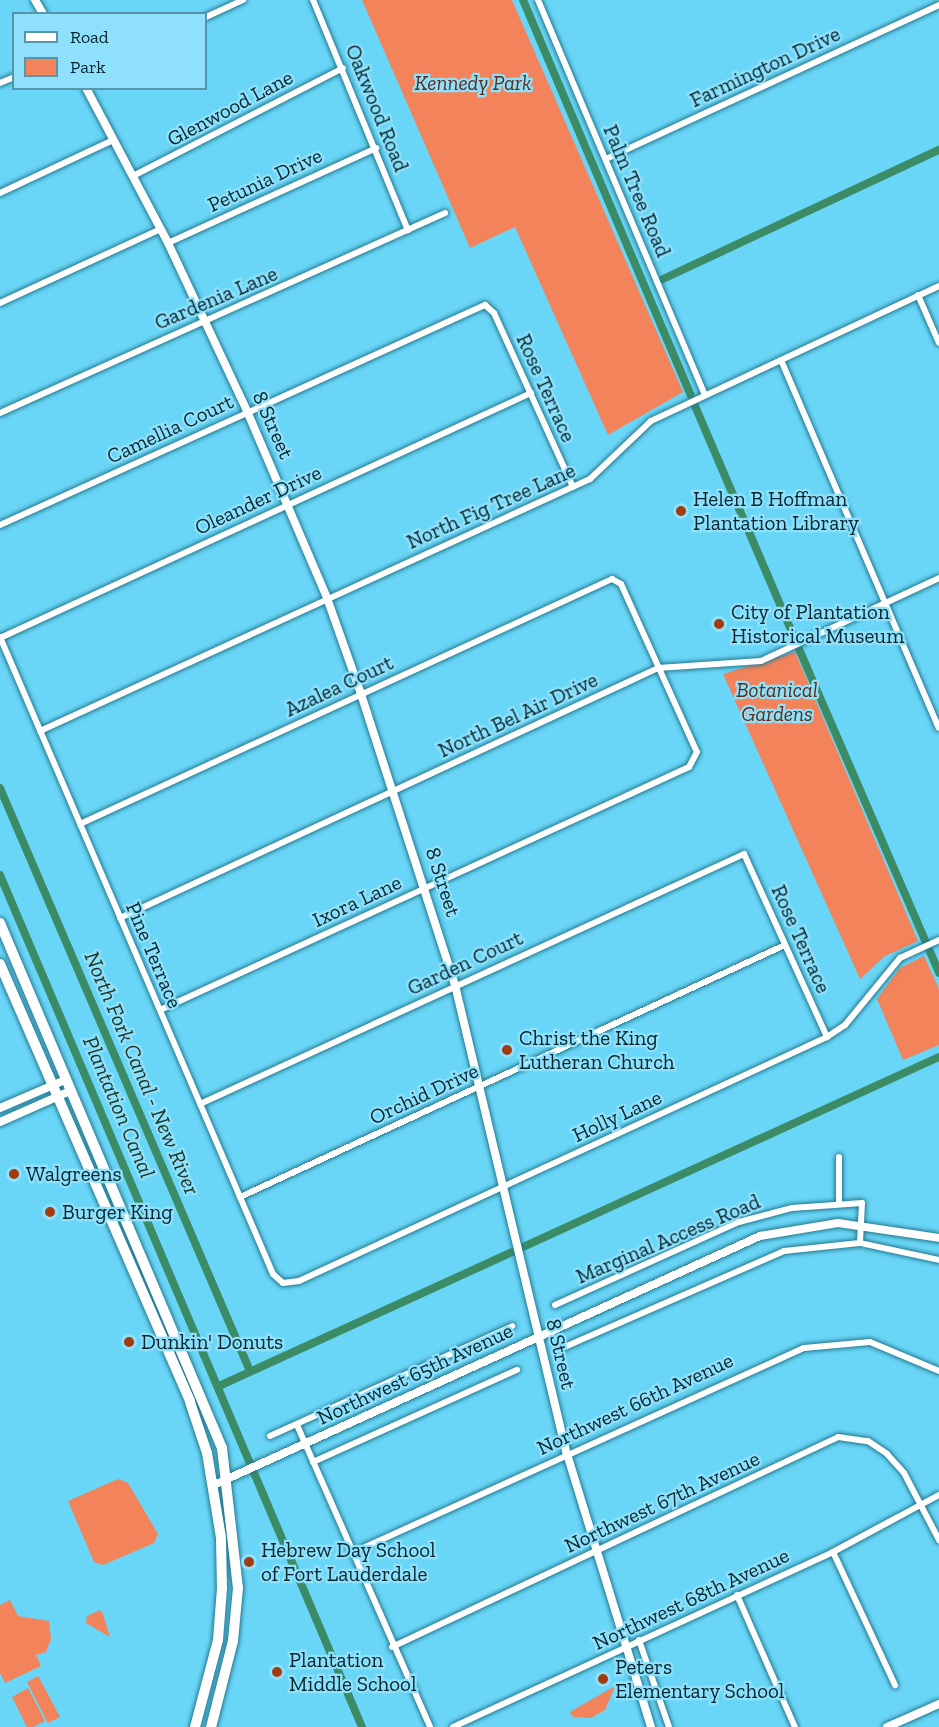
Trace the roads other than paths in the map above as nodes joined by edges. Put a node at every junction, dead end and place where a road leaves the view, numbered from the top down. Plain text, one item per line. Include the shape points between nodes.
1 (243, 0) edge
2 (314, 0) edge
3 (538, 0) edge
4 (939, 5) edge
5 (207, 17) edge
6 (343, 68) junction
7 (87, 90) edge
8 (114, 140) junction
9 (376, 148) junction
10 (606, 159) junction
11 (133, 176) junction
12 (0, 193) edge
13 (445, 213) dead end
14 (161, 229) junction
15 (408, 230) junction
16 (168, 243) junction
17 (939, 286) edge
18 (918, 295) junction
19 (0, 303) edge
20 (485, 305) joint
21 (203, 320) junction
22 (939, 344) edge
23 (781, 360) junction
24 (531, 393) junction
25 (705, 395) junction
26 (248, 411) junction
27 (0, 413) edge
28 (573, 487) junction
29 (288, 504) junction
30 (0, 525) edge
31 (939, 578) edge
32 (327, 598) junction
33 (885, 603) junction
34 (0, 637) edge
35 (658, 668) junction
36 (361, 694) junction
37 (939, 728) edge
38 (40, 731) junction
39 (394, 790) junction
40 (80, 824) junction
41 (744, 854) joint
42 (426, 887) junction
43 (120, 918) junction
44 (0, 924) edge
45 (939, 940) edge
46 (785, 945) junction
47 (0, 964) edge
48 (455, 985) junction
49 (160, 1010) junction
50 (827, 1037) junction
51 (65, 1080) junction
52 (482, 1085) junction
53 (54, 1091) junction
54 (70, 1091) junction
55 (200, 1104) junction
56 (0, 1108) edge
57 (0, 1122) edge
58 (839, 1157) dead end
59 (505, 1186) junction
60 (240, 1197) junction
61 (839, 1203) junction
62 (861, 1225) junction
63 (939, 1238) edge
64 (860, 1243) junction
65 (939, 1260) edge
66 (283, 1283) joint
67 (555, 1305) dead end
68 (512, 1326) dead end
69 (538, 1337) junction
70 (560, 1349) dead end
71 (517, 1370) dead end
72 (939, 1371) edge
73 (297, 1425) junction
74 (270, 1437) dead end
75 (306, 1444) junction
76 (567, 1454) junction
77 (313, 1462) junction
78 (228, 1481) junction
79 (214, 1485) junction
80 (939, 1495) edge
81 (924, 1507) junction
82 (939, 1539) edge
83 (595, 1551) junction
84 (833, 1552) junction
85 (352, 1553) junction
86 (222, 1561) junction
87 (737, 1595) junction
88 (235, 1624) junction
89 (639, 1640) junction
90 (392, 1647) junction
91 (624, 1647) junction
92 (896, 1685) dead end
93 (939, 1704) edge
94 (195, 1727) edge
95 (211, 1727) edge
96 (430, 1727) edge
97 (453, 1727) edge
98 (651, 1727) edge
99 (669, 1727) edge
100 (795, 1727) edge
101 (887, 1727) edge

1 - 5 street
2 - 6 street, Oakwood Road
3 - 10 street, Palm Tree Road
4 - 10 street, Farmington Drive
6 - 9 street, Oakwood Road
6 - 11 street, Glenwood Lane
7 - 8 street, 8 Street
8 - 11 street, 8 Street
8 - 12 street
9 - 15 street, Oakwood Road
9 - 16 street, Petunia Drive
10 - 25 street, Palm Tree Road
11 - 14 street, 8 Street
13 - 15 street, Gardenia Lane
14 - 16 street, 8 Street
14 - 19 street
15 - 21 street, Gardenia Lane via 213,321
16 - 21 street, 8 Street
17 - 18 street, North Fig Tree Lane
18 - 22 street
18 - 23 street, North Fig Tree Lane
20 - 24 street, Rose Terrace via 494,313
20 - 26 street, Camellia Court
21 - 26 street, 8 Street
21 - 27 street, Gardenia Lane
23 - 25 street, North Fig Tree Lane
23 - 33 street
24 - 28 street, Rose Terrace
24 - 29 street, Oleander Drive
25 - 28 street, North Fig Tree Lane via 651,421 604,467
26 - 29 street, 8 Street
26 - 30 street, Camellia Court
28 - 32 street, North Fig Tree Lane
29 - 32 street, 8 Street
29 - 34 street, Oleander Drive
31 - 33 street, North Bel Air Drive
32 - 36 street, 8 Street
32 - 38 street, North Fig Tree Lane
33 - 35 street, North Bel Air Drive via 761,660
33 - 37 street
34 - 38 street, Pine Terrace
35 - 36 street, Azalea Court via 621,585 612,579
35 - 39 street, North Bel Air Drive
35 - 42 street, Ixora Lane via 697,760
36 - 39 street, 8 Street
36 - 40 street, Azalea Court
38 - 40 street, Pine Terrace
39 - 42 street, 8 Street
39 - 43 street, North Bel Air Drive
40 - 43 street, Pine Terrace
41 - 46 street, Rose Terrace
41 - 48 street, Garden Court
42 - 48 street, 8 Street
42 - 49 street, Ixora Lane
43 - 49 street, Pine Terrace
44 - 51 highway
45 - 50 street, Holly Lane via 886,971 857,1011
46 - 50 street, Rose Terrace
46 - 52 street, Orchid Drive
47 - 53 highway
48 - 52 street, 8 Street
48 - 55 street, Garden Court
49 - 55 street, Pine Terrace
50 - 59 street, Holly Lane
51 - 53 street
51 - 54 highway
52 - 59 street, 8 Street
52 - 60 street, Orchid Drive
53 - 54 street
53 - 56 street
53 - 57 street
53 - 79 highway via 190,1402
54 - 78 highway via 203,1395
55 - 60 street, Pine Terrace
58 - 61 street
59 - 66 street, Holly Lane via 299,1281
59 - 69 street, 8 Street
60 - 66 street, Pine Terrace via 273,1274
61 - 62 street, Marginal Access Road via 862,1203
61 - 67 street, Marginal Access Road via 739,1222
62 - 63 street, Northwest 65th Avenue
62 - 64 street, Marginal Access Road
62 - 69 street, Northwest 65th Avenue via 808,1226 760,1236
64 - 65 street
64 - 70 street via 805,1247 759,1259
68 - 73 street
69 - 75 street, Northwest 65th Avenue
69 - 76 street, 8 Street
71 - 77 street
72 - 76 street, Northwest 66th Avenue via 870,1342 804,1348
73 - 74 street
73 - 75 street
75 - 77 street
75 - 78 street, Northwest 65th Avenue
76 - 83 street, 8 Street
76 - 85 street, Northwest 66th Avenue
77 - 85 street
78 - 79 street, Northwest 65th Avenue
78 - 88 highway via 238,1588
79 - 86 highway
80 - 81 street, Northwest 68th Avenue
81 - 82 street, Northwest 67th Avenue
81 - 83 street, Northwest 67th Avenue via 887,1454 868,1441 838,1437
81 - 84 street, Northwest 68th Avenue
83 - 90 street, Northwest 67th Avenue
83 - 91 street, 8 Street
84 - 87 street, Northwest 68th Avenue
84 - 92 street
85 - 90 street
86 - 88 highway via 228,1573 226,1613
86 - 94 highway via 218,1640
87 - 89 street, Northwest 68th Avenue
87 - 100 street
88 - 95 highway
89 - 91 street, Northwest 68th Avenue
89 - 99 street
90 - 96 street
91 - 97 street, Northwest 68th Avenue
91 - 98 street, 8 Street
93 - 101 street

